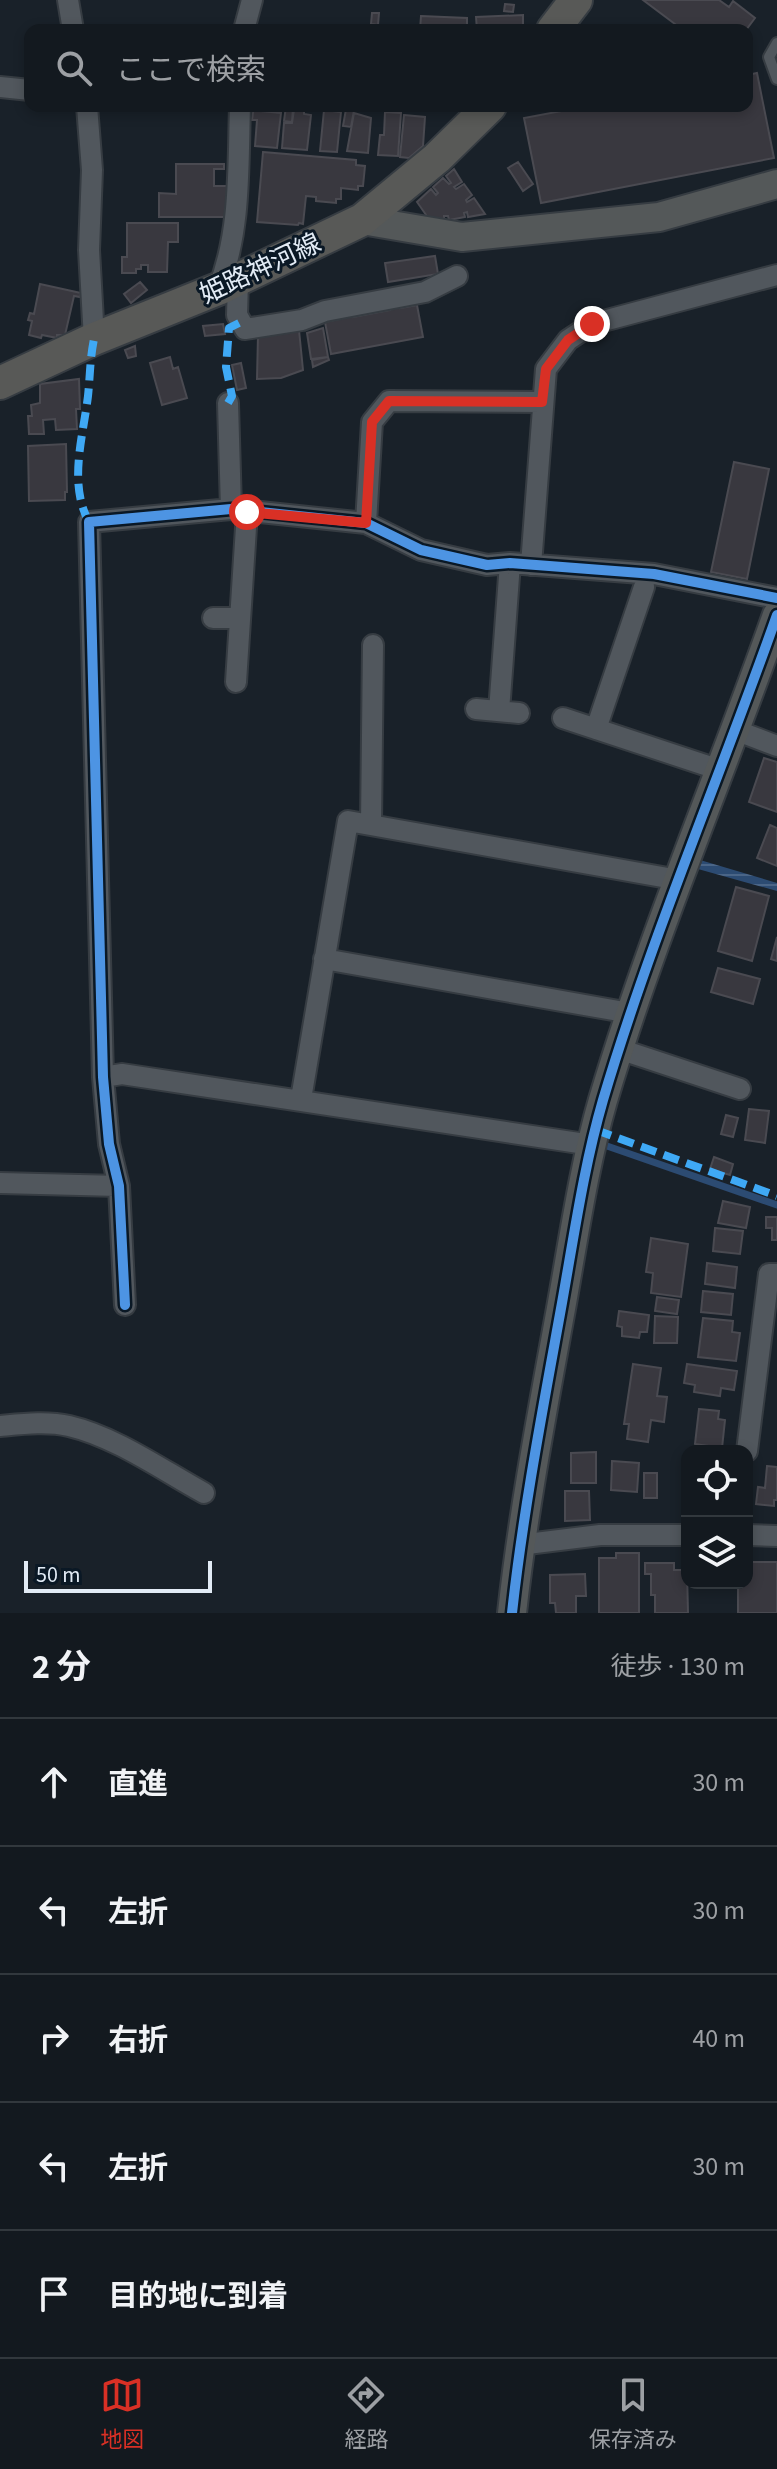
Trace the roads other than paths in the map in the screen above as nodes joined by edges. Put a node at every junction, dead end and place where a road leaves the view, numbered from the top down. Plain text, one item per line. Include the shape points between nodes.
1 (68, 0) edge
2 (252, 0) edge
3 (576, 0) edge
4 (72, 24) edge
5 (246, 24) edge
6 (558, 24) edge
7 (777, 43) edge
8 (777, 79) edge
9 (0, 87) edge
10 (24, 89) edge
11 (87, 112) edge
12 (240, 112) edge
13 (484, 112) edge
14 (777, 184) edge
15 (362, 220) junction
16 (777, 275) edge
17 (457, 276) dead end
18 (228, 284) junction
19 (94, 339) junction
20 (9, 372) edge
21 (542, 402) junction
22 (228, 403) dead end
23 (239, 511) junction
24 (366, 523) junction
25 (520, 564) junction
26 (644, 587) dead end
27 (777, 598) edge
28 (777, 615) edge
29 (213, 618) dead end
30 (240, 618) junction
31 (373, 645) dead end
32 (236, 682) dead end
33 (476, 709) dead end
34 (563, 718) dead end
35 (596, 729) junction
36 (735, 730) junction
37 (777, 746) edge
38 (720, 770) junction
39 (371, 825) junction
40 (679, 880) junction
41 (324, 959) junction
42 (630, 1013) junction
43 (619, 1049) junction
44 (103, 1077) junction
45 (740, 1089) dead end
46 (301, 1099) junction
47 (592, 1145) junction
48 (0, 1183) edge
49 (119, 1186) junction
50 (777, 1274) edge
51 (125, 1305) dead end
52 (0, 1426) edge
53 (748, 1445) edge
54 (204, 1493) dead end
55 (681, 1535) edge
56 (753, 1535) edge
57 (777, 1536) edge
58 (519, 1545) junction
59 (512, 1613) edge

1 - 4 street
2 - 5 street
3 - 6 main road
7 - 8 lane via 769,57
9 - 10 street
11 - 19 street
12 - 18 street
13 - 15 main road, 姫路神河線
14 - 15 street via 659,217 462,237
15 - 18 main road, 姫路神河線
16 - 21 street via 592,324 568,340 546,369
17 - 18 street via 425,292 245,329
18 - 19 main road, 姫路神河線
19 - 20 main road, 姫路神河線
21 - 24 street via 389,401 372,422
21 - 25 street
22 - 23 street
23 - 24 street
23 - 30 street
23 - 44 street via 89,522
24 - 25 street via 421,550 487,565
25 - 27 street via 654,574
25 - 33 street via 509,712
26 - 35 street
28 - 36 street
29 - 30 street
30 - 32 street
31 - 39 street
34 - 35 street
35 - 38 street
36 - 37 street
36 - 38 street
38 - 40 street
39 - 40 street
39 - 41 street via 348,821
40 - 42 street
41 - 42 street
41 - 46 street
42 - 43 street
43 - 45 street
43 - 47 street
44 - 46 street via 122,1074
44 - 49 street
46 - 47 street
47 - 58 street
48 - 49 street
49 - 51 street
50 - 53 street via 769,1274
52 - 54 street via 67,1425 103,1437
55 - 58 street via 600,1535
56 - 57 street
58 - 59 street

